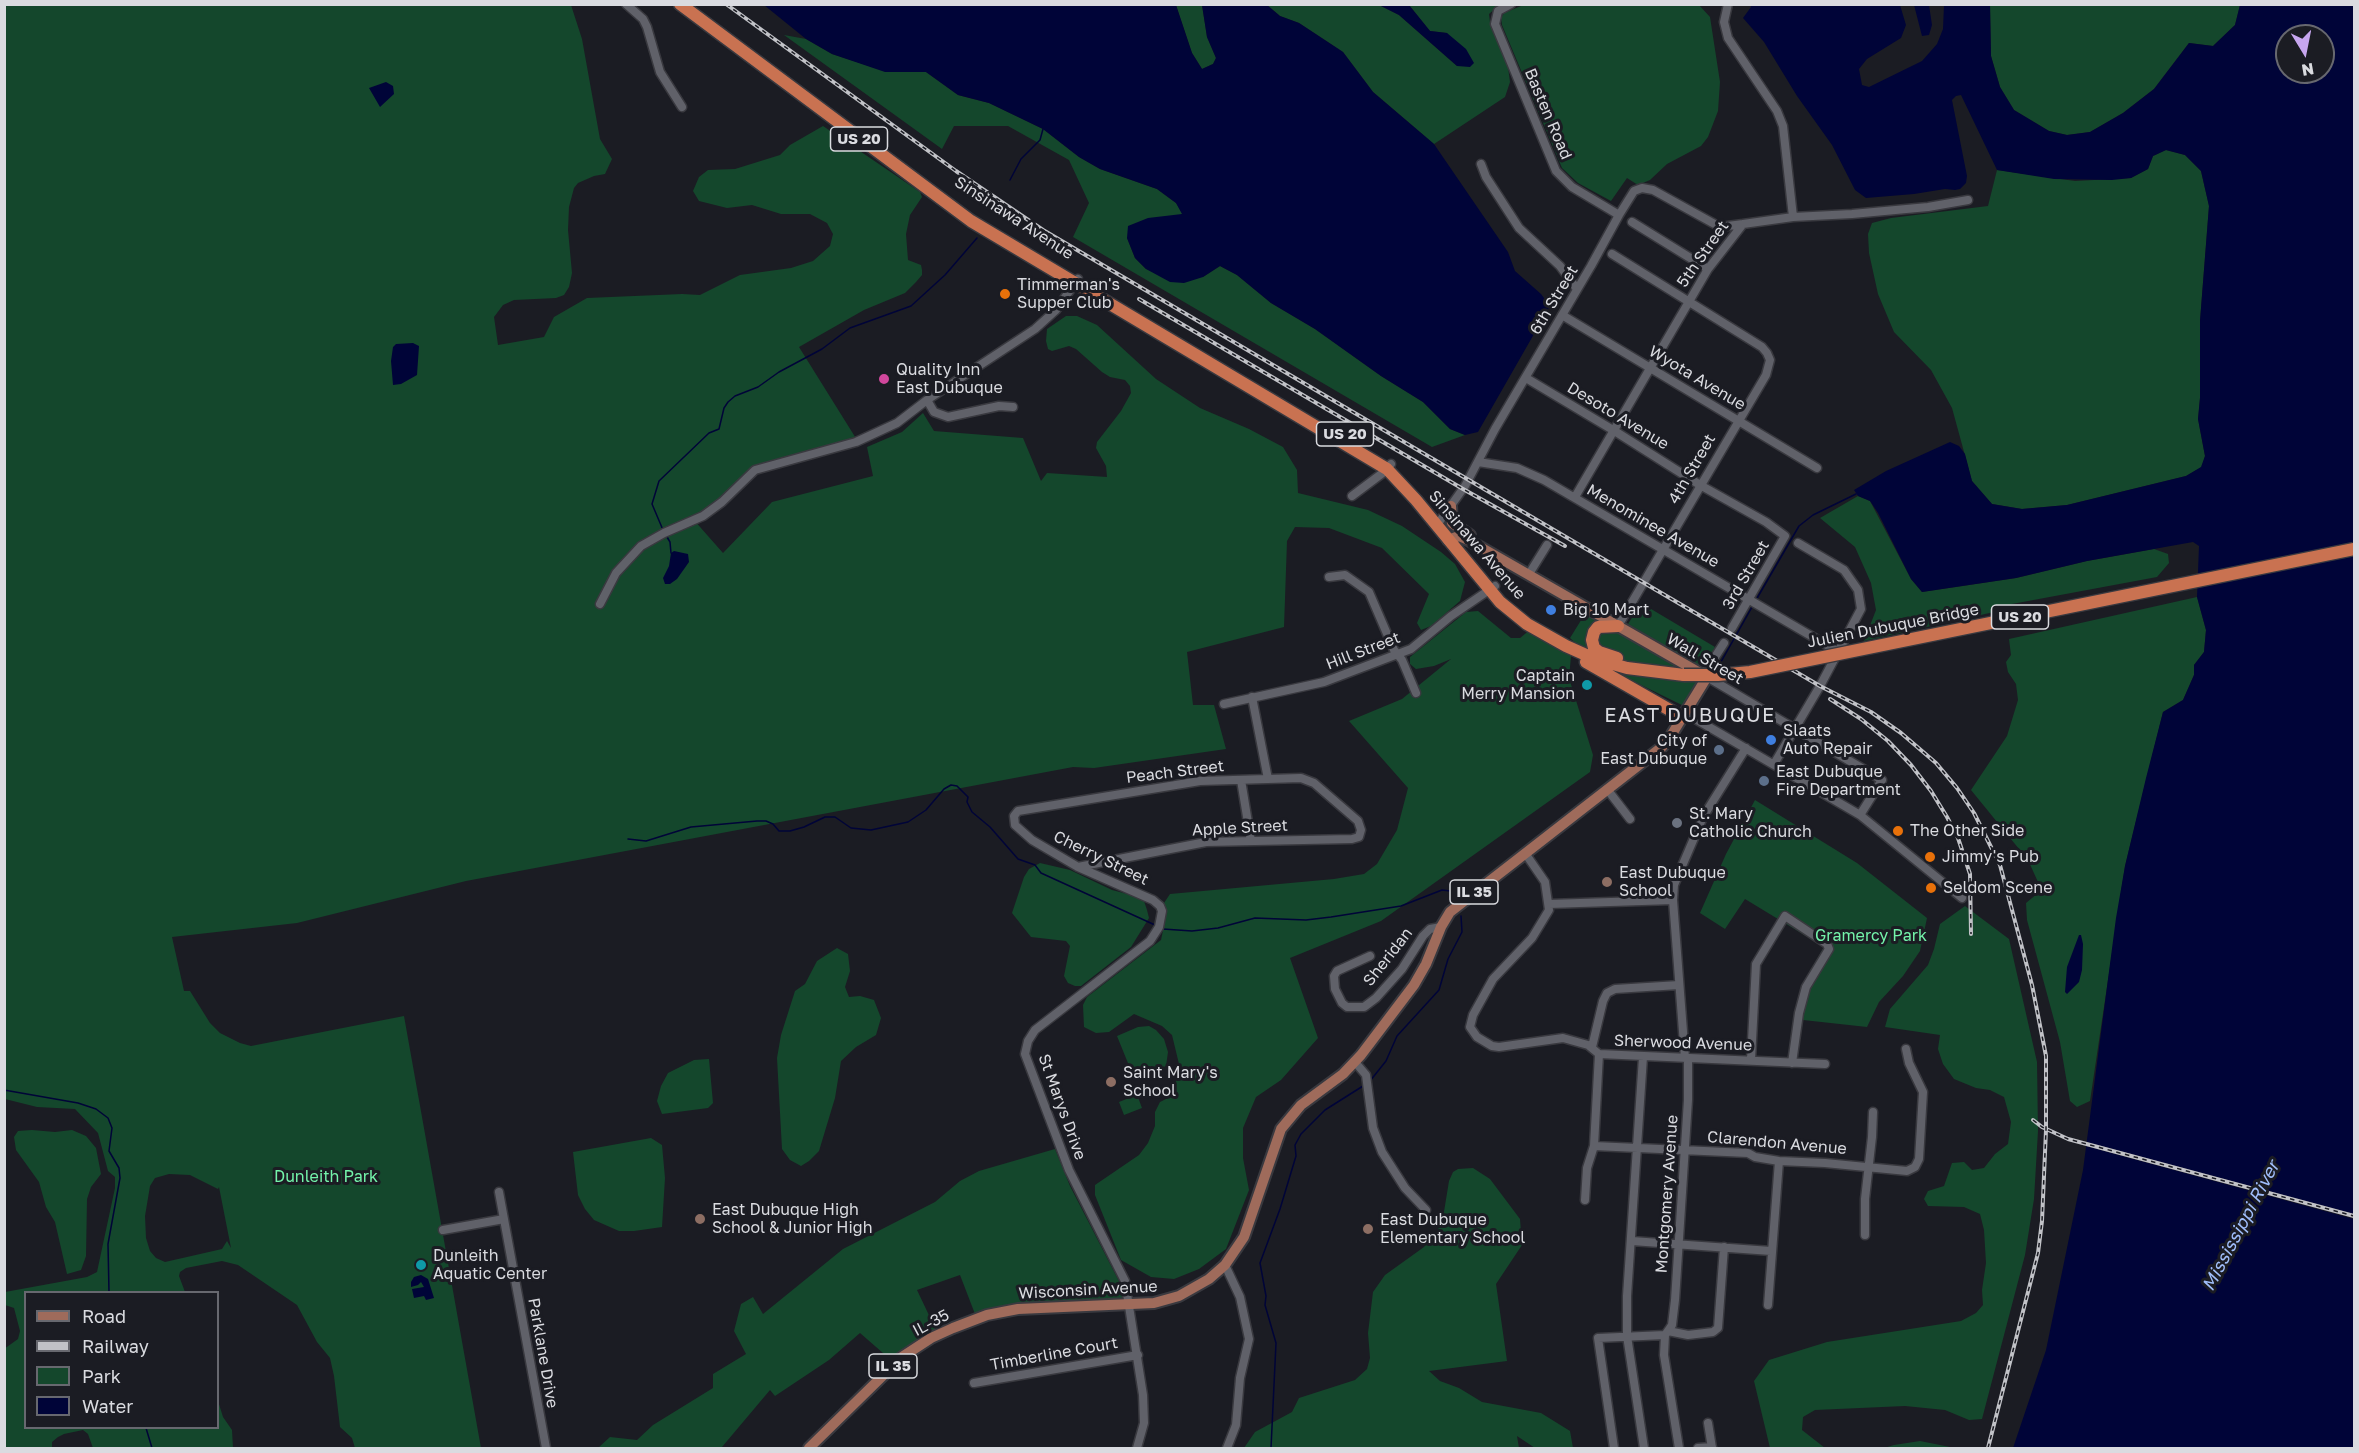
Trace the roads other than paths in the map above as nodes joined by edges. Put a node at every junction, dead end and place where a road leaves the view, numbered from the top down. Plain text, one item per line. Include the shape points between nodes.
1 (626, 4) edge
2 (680, 4) edge
3 (692, 4) edge
4 (1511, 4) edge
5 (1728, 4) edge
6 (682, 107) dead end
7 (1481, 164) dead end
8 (1968, 200) dead end
9 (1619, 214) junction
10 (1793, 217) junction
11 (1632, 222) dead end
12 (1743, 224) junction
13 (1612, 254) dead end
14 (1708, 270) junction
15 (1076, 281) junction
16 (1577, 289) junction
17 (1688, 302) junction
18 (1562, 315) junction
19 (1650, 367) junction
20 (1526, 378) junction
21 (927, 400) junction
22 (1013, 408) dead end
23 (1738, 420) junction
24 (1613, 429) junction
25 (1478, 462) junction
26 (1389, 466) junction
27 (1817, 468) dead end
28 (1700, 485) junction
29 (1352, 496) dead end
30 (1575, 497) junction
31 (1451, 506) junction
32 (1438, 523) junction
33 (1785, 536) joint
34 (1450, 538) junction
35 (1798, 543) dead end
36 (1547, 545) dead end
37 (1663, 549) junction
38 (2355, 549) edge
39 (1488, 550) junction
40 (1529, 574) junction
41 (1329, 577) dead end
42 (1492, 588) junction
43 (1753, 602) junction
44 (600, 604) dead end
45 (1597, 613) junction
46 (1618, 626) junction
47 (1598, 627) junction
48 (1732, 628) dead end
49 (1548, 636) junction
50 (1724, 644) dead end
51 (1838, 651) junction
52 (1398, 653) junction
53 (1629, 663) junction
54 (1650, 672) junction
55 (1664, 672) junction
56 (1707, 677) junction
57 (1416, 693) dead end
58 (1252, 697) junction
59 (1224, 704) dead end
60 (1683, 715) junction
61 (1794, 729) junction
62 (1746, 748) junction
63 (1774, 764) junction
64 (1268, 779) junction
65 (1241, 780) junction
66 (1608, 789) junction
67 (1860, 815) junction
68 (1014, 818) joint
69 (1630, 819) dead end
70 (1361, 828) joint
71 (1251, 841) junction
72 (1525, 854) junction
73 (1078, 867) junction
74 (1962, 898) dead end
75 (1673, 900) junction
76 (1549, 904) junction
77 (1441, 927) junction
78 (1157, 930) joint
79 (1370, 956) dead end
80 (1680, 985) junction
81 (1592, 1047) junction
82 (1906, 1049) dead end
83 (1599, 1054) junction
84 (1643, 1057) junction
85 (1686, 1058) junction
86 (1751, 1060) junction
87 (1355, 1062) junction
88 (1792, 1063) junction
89 (1825, 1065) dead end
90 (1873, 1112) dead end
91 (1594, 1146) junction
92 (1637, 1148) junction
93 (1684, 1151) junction
94 (1779, 1161) junction
95 (1869, 1167) junction
96 (499, 1192) dead end
97 (1586, 1200) dead end
98 (1426, 1210) dead end
99 (504, 1219) junction
100 (443, 1230) dead end
101 (1865, 1235) dead end
102 (1632, 1241) junction
103 (1678, 1244) junction
104 (1724, 1247) junction
105 (1771, 1251) junction
106 (1225, 1265) junction
107 (1130, 1305) junction
108 (1768, 1305) dead end
109 (996, 1313) joint
110 (1666, 1333) junction
111 (1627, 1336) junction
112 (1138, 1354) junction
113 (974, 1383) dead end
114 (1708, 1423) dead end
115 (1712, 1448) edge
116 (546, 1449) edge
117 (809, 1449) edge
118 (1137, 1449) edge
119 (1227, 1449) edge
120 (1614, 1449) edge
121 (1644, 1449) edge
122 (1679, 1449) edge
123 (1698, 1449) edge

1 - 6 street via 643,19 660,72
2 - 15 highway, Sinsinawa Avenue / US 20 via 963,215
3 - 15 highway, Sinsinawa Avenue / US 20 via 942,192
4 - 9 street, Basten Road via 1498,11 1495,24 1556,171 1568,184
5 - 10 street via 1728,38 1783,126
7 - 16 street via 1519,228 1560,266
8 - 10 street, 5th Street
9 - 12 street, 6th Street via 1636,189 1645,188 1718,226
9 - 16 street, 6th Street
10 - 12 street, 5th Street
11 - 14 street
12 - 14 street, 5th Street
13 - 17 street
14 - 17 street, 5th Street
15 - 21 street via 1056,310 1035,329
15 - 26 highway, Sinsinawa Avenue / US 20 via 1375,452
16 - 18 street, 6th Street
17 - 19 street, 5th Street
17 - 23 street, 4th Street via 1762,347 1770,357 1766,375
18 - 19 street, Wyota Avenue
18 - 20 street, 6th Street
19 - 23 street, Wyota Avenue
19 - 24 street, 5th Street
20 - 24 street, Desoto Avenue
20 - 25 street, 6th Street
21 - 22 street via 934,412 948,417 999,406
21 - 44 street via 872,436 755,470 703,516 640,546 616,573
23 - 27 street, Wyota Avenue
23 - 28 street, 4th Street
24 - 28 street, Desoto Avenue
24 - 30 street, 5th Street
25 - 30 street, Menominee Avenue via 1521,469
25 - 31 street, 6th Street
26 - 29 street
26 - 32 highway, Sinsinawa Avenue / US 20
28 - 33 street, Desoto Avenue
28 - 37 street, 4th Street
30 - 37 street, Menominee Avenue
31 - 32 street, 6th Street
31 - 39 main road via 1454,525
32 - 34 highway, Sinsinawa Avenue / US 20
33 - 43 street, 3rd Street
34 - 39 main road, Wall Street via 1464,538
34 - 42 highway, Sinsinawa Avenue / US 20
35 - 51 street via 1836,564 1858,590 1861,609
36 - 40 street
37 - 43 street, Menominee Avenue
37 - 46 street, 4th Street
38 - 55 highway, Julien Dubuque Bridge / US 20, bridge via 1750,672
39 - 40 main road, Wall Street
40 - 45 main road, Wall Street
41 - 52 street via 1346,574 1368,592
42 - 49 highway, Sinsinawa Avenue / US 20 via 1513,613
42 - 52 street, Hill Street via 1415,647
42 - 53 highway, Sinsinawa Avenue / US 20 via 1568,641 1609,659
43 - 48 street, 3rd Street
43 - 51 street, Menominee Avenue
45 - 46 main road, Wall Street
45 - 47 highway
46 - 47 highway
46 - 56 main road, Wall Street
47 - 53 highway via 1592,636 1594,648
49 - 54 highway, Sinsinawa Avenue / US 20 via 1594,659
49 - 60 highway
50 - 56 street via 1706,671
51 - 61 street
52 - 57 street
52 - 58 street, Hill Street via 1324,682
53 - 55 highway, Sinsinawa Avenue / US 20
54 - 55 highway, Sinsinawa Avenue / US 20
54 - 60 highway via 1643,677 1645,690
56 - 60 main road, IL 35
56 - 61 street, Wall Street
58 - 59 street, Hill Street
58 - 64 street
60 - 62 street
60 - 66 main road, Wisconsin Avenue / IL 35 via 1666,743
61 - 63 street
61 - 67 street, Wall Street via 1882,780
62 - 63 street
62 - 75 street, Montgomery Avenue via 1698,828 1676,877
63 - 67 street
64 - 65 street, Peach Street
64 - 70 street, Peach Street via 1311,780
65 - 68 street, Peach Street via 1200,781 1018,811
65 - 71 street
66 - 69 street
66 - 72 main road, Wisconsin Avenue / IL 35
67 - 74 street
68 - 73 street, Cherry Street via 1015,825 1032,840
70 - 71 street, Apple Street via 1360,835 1352,839
71 - 73 street, Apple Street via 1206,842
72 - 76 street via 1545,882
72 - 77 main road, Wisconsin Avenue / IL 35 via 1458,905
73 - 78 street, Cherry Street via 1157,903 1162,916
75 - 76 street
75 - 80 street, Montgomery Avenue
76 - 81 street, Sherwood Avenue via 1537,932 1493,979 1470,1027 1492,1046 1563,1038
77 - 79 street, Sheridan via 1430,929 1423,936 1402,969 1368,1005 1347,1007 1333,982 1334,976
77 - 87 main road, Wisconsin Avenue / IL 35 via 1414,985
78 - 107 street, St Marys Drive via 1144,946 1035,1030 1026,1048 1027,1064 1069,1170 1120,1269
80 - 81 street via 1615,989 1607,993
80 - 85 street, Montgomery Avenue
81 - 83 street, Sherwood Avenue
82 - 95 street, Clarendon Avenue via 1923,1092 1918,1163 1907,1171
83 - 84 street, Sherwood Avenue
83 - 91 street
84 - 85 street, Sherwood Avenue
84 - 92 street
85 - 86 street, Sherwood Avenue
85 - 93 street, Montgomery Avenue
86 - 88 street, Sherwood Avenue
86 - 88 street via 1756,964 1785,916 1829,949 1806,987
87 - 98 street via 1366,1075 1373,1128 1382,1152 1404,1188
87 - 106 main road, Wisconsin Avenue / IL 35 via 1301,1105 1281,1129 1251,1222
88 - 89 street, Sherwood Avenue
90 - 95 street
91 - 92 street, Clarendon Avenue
91 - 97 street via 1587,1168
92 - 93 street, Clarendon Avenue
92 - 102 street
93 - 94 street, Clarendon Avenue via 1748,1153
93 - 103 street, Montgomery Avenue
94 - 95 street, Clarendon Avenue
94 - 105 street
95 - 101 street
96 - 99 street, Parklane Drive
99 - 100 street
99 - 116 street, Parklane Drive
102 - 103 street
102 - 111 street
103 - 104 street
103 - 110 street, Montgomery Avenue via 1673,1319
104 - 105 street
104 - 110 street via 1718,1328 1688,1335
105 - 108 street
106 - 107 main road, Wisconsin Avenue / IL 35 via 1179,1296
106 - 119 street via 1240,1297 1249,1339 1240,1378 1236,1425
107 - 109 main road, Wisconsin Avenue / IL 35 via 1039,1307
107 - 112 street, St Marys Drive
109 - 117 main road, IL-35 / IL 35 via 953,1328 910,1352
110 - 111 street
110 - 122 street, Montgomery Avenue via 1664,1355
111 - 120 street via 1598,1338
111 - 121 street
112 - 113 street, Timberline Court
112 - 118 street, St Marys Drive via 1144,1423
114 - 115 street
115 - 123 street

